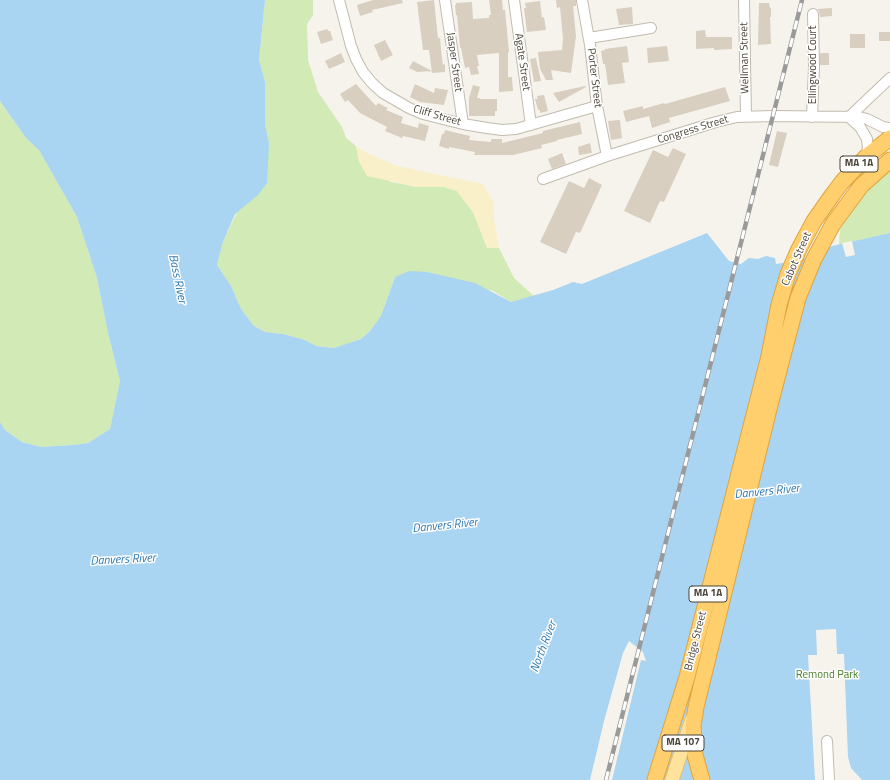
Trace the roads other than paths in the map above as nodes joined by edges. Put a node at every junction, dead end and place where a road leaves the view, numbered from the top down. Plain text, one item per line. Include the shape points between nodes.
1 (339, 0) edge
2 (445, 0) edge
3 (514, 0) edge
4 (582, 0) edge
5 (744, 0) edge
6 (813, 14) dead end
7 (651, 28) dead end
8 (589, 38) junction
9 (890, 78) edge
10 (597, 106) junction
11 (746, 116) junction
12 (812, 117) junction
13 (849, 117) junction
14 (463, 124) junction
15 (531, 125) junction
16 (890, 128) edge
17 (890, 138) edge
18 (607, 156) junction
19 (866, 157) junction
20 (890, 160) edge
21 (543, 179) dead end
22 (763, 406) junction
23 (696, 707) junction
24 (827, 741) dead end
25 (655, 780) edge
26 (672, 780) edge
27 (702, 780) edge
28 (829, 780) edge

1 - 14 street, Cliff Street via 356,59 372,83 409,108
2 - 14 street, Jasper Street
3 - 15 street, Agate Street
4 - 8 street, Porter Street
5 - 11 street, Wellman Street
6 - 12 street, Ellingwood Court
7 - 8 street
8 - 10 street, Porter Street
9 - 13 street
10 - 15 street, Cliff Street
10 - 18 street, Porter Street
11 - 12 street, Congress Street
11 - 18 street, Congress Street via 716,122
12 - 13 street, Congress Street
13 - 16 street, Congress Street via 867,119
13 - 19 street via 868,139
14 - 15 street, Cliff Street via 502,130
17 - 19 highway, Cabot Street / MA 1A
18 - 21 street, Congress Street
19 - 22 highway, Cabot Street / MA 1A via 833,194 814,221 793,262 779,305
20 - 22 highway, Cabot Street / MA 1A via 861,186 846,204 823,241 806,278
22 - 23 highway, Bridge Street / MA 1A
22 - 25 highway, Bridge Street / MA 1A via 687,677
23 - 26 main road, MA 107
23 - 27 highway, Bridge Street / MA 1A via 693,726 695,755
24 - 28 street

